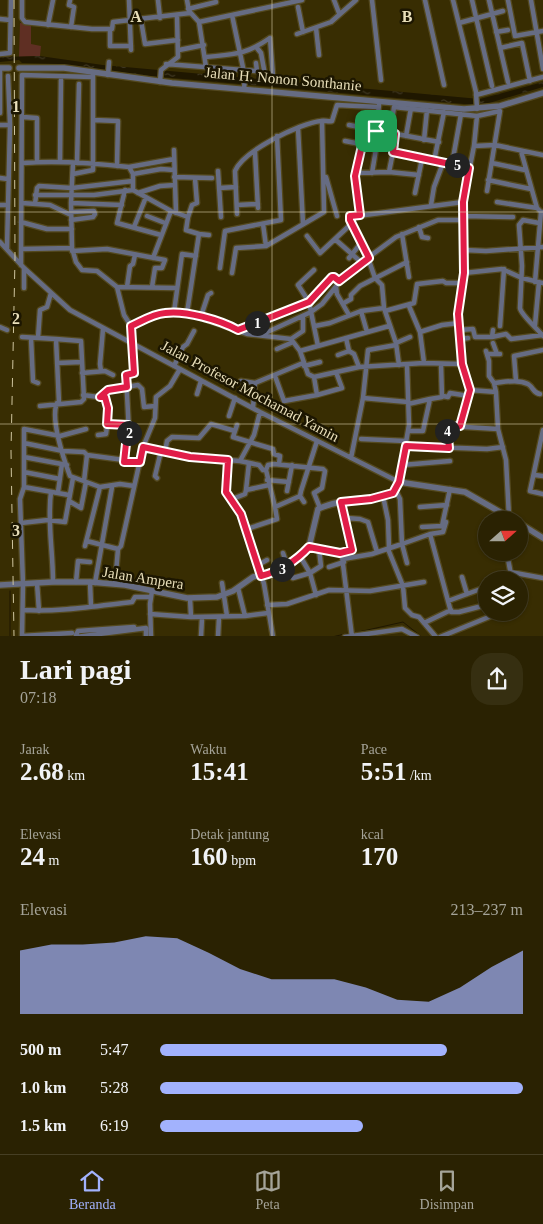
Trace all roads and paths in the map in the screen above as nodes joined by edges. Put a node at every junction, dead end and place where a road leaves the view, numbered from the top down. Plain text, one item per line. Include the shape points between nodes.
1 (11, 0) edge
2 (22, 0) edge
3 (53, 0) edge
4 (70, 0) edge
5 (129, 0) edge
6 (158, 0) edge
7 (187, 0) edge
8 (302, 0) edge
9 (334, 0) edge
10 (356, 0) edge
11 (372, 0) edge
12 (425, 0) edge
13 (453, 0) edge
14 (472, 0) edge
15 (489, 0) edge
16 (508, 0) edge
17 (531, 0) edge
18 (216, 2) dead end
19 (298, 7) dead end
20 (189, 11) junction
21 (503, 11) dead end
22 (339, 13) junction
23 (492, 14) junction
24 (232, 15) junction
25 (177, 16) junction
26 (160, 18) junction
27 (477, 18) junction
28 (0, 19) edge
29 (10, 20) junction
30 (141, 20) junction
31 (129, 21) junction
32 (199, 22) junction
33 (458, 23) junction
34 (48, 25) junction
35 (71, 27) junction
36 (316, 28) junction
37 (110, 29) junction
38 (508, 30) dead end
39 (543, 31) edge
40 (304, 32) junction
41 (496, 32) junction
42 (536, 32) junction
43 (297, 34) dead end
44 (144, 38) junction
45 (178, 40) junction
46 (204, 45) junction
47 (131, 46) junction
48 (257, 48) junction
49 (500, 48) junction
50 (179, 50) junction
51 (0, 54) edge
52 (240, 54) junction
53 (319, 55) dead end
54 (206, 58) junction
55 (256, 63) dead end
56 (109, 64) dead end
57 (166, 64) junction
58 (206, 67) junction
59 (9, 68) dead end
60 (19, 68) dead end
61 (0, 69) edge
62 (543, 69) edge
63 (242, 70) junction
64 (108, 73) junction
65 (265, 74) dead end
66 (93, 75) junction
67 (8, 76) dead end
68 (273, 76) dead end
69 (61, 77) junction
70 (543, 77) edge
71 (160, 80) junction
72 (381, 80) dead end
73 (530, 81) junction
74 (508, 82) dead end
75 (79, 84) dead end
76 (444, 85) dead end
77 (492, 86) dead end
78 (244, 87) junction
79 (9, 89) junction
80 (0, 90) edge
81 (543, 92) edge
82 (476, 96) junction
83 (380, 100) junction
84 (378, 107) junction
85 (477, 107) junction
86 (411, 108) junction
87 (427, 110) junction
88 (444, 112) junction
89 (0, 113) edge
90 (461, 114) junction
91 (477, 116) junction
92 (23, 117) junction
93 (93, 120) junction
94 (322, 121) junction
95 (0, 125) edge
96 (10, 125) junction
97 (349, 125) dead end
98 (298, 128) junction
99 (366, 128) junction
100 (377, 131) junction
101 (393, 134) junction
102 (277, 136) junction
103 (406, 136) junction
104 (424, 140) junction
105 (345, 141) dead end
106 (439, 142) junction
107 (361, 144) junction
108 (495, 145) junction
109 (474, 146) junction
110 (174, 150) dead end
111 (521, 151) junction
112 (255, 152) junction
113 (393, 152) junction
114 (542, 155) edge
115 (174, 159) junction
116 (422, 159) junction
117 (434, 161) junction
118 (543, 161) edge
119 (37, 162) junction
120 (60, 162) junction
121 (75, 163) junction
122 (443, 163) junction
123 (492, 163) junction
124 (23, 164) junction
125 (93, 164) junction
126 (452, 164) junction
127 (118, 166) junction
128 (129, 167) junction
129 (469, 168) junction
130 (174, 170) junction
131 (525, 170) junction
132 (218, 171) dead end
133 (324, 171) junction
134 (388, 172) junction
135 (356, 173) junction
136 (73, 174) junction
137 (133, 174) junction
138 (372, 174) junction
139 (419, 175) junction
140 (174, 177) junction
141 (0, 178) edge
142 (195, 178) junction
143 (212, 178) dead end
144 (8, 179) junction
145 (133, 180) junction
146 (488, 180) junction
147 (175, 185) junction
148 (236, 187) junction
149 (72, 188) junction
150 (219, 188) junction
151 (530, 189) junction
152 (126, 190) junction
153 (133, 190) junction
154 (487, 191) dead end
155 (415, 192) dead end
156 (138, 193) junction
157 (35, 195) junction
158 (71, 195) junction
159 (146, 197) junction
160 (463, 202) junction
161 (497, 202) dead end
162 (22, 203) junction
163 (71, 203) junction
164 (35, 204) junction
165 (122, 204) junction
166 (0, 205) edge
167 (8, 205) junction
168 (237, 205) junction
169 (431, 205) junction
170 (334, 206) junction
171 (540, 211) edge
172 (173, 212) junction
173 (324, 212) junction
174 (237, 214) dead end
175 (71, 215) junction
176 (360, 215) junction
177 (147, 216) dead end
178 (337, 216) dead end
179 (188, 217) junction
180 (221, 217) dead end
181 (513, 217) dead end
182 (464, 218) junction
183 (21, 222) junction
184 (539, 222) junction
185 (165, 223) junction
186 (263, 224) junction
187 (303, 224) junction
188 (352, 224) junction
189 (134, 227) junction
190 (419, 227) junction
191 (72, 229) junction
192 (541, 230) edge
193 (198, 234) junction
194 (402, 234) junction
195 (161, 235) junction
196 (209, 235) dead end
197 (307, 236) dead end
198 (428, 238) dead end
199 (336, 240) junction
200 (361, 242) junction
201 (2, 245) edge
202 (266, 246) junction
203 (540, 247) edge
204 (72, 249) junction
205 (520, 249) junction
206 (21, 250) junction
207 (464, 250) junction
208 (135, 255) junction
209 (196, 256) junction
210 (350, 256) junction
211 (153, 258) junction
212 (369, 258) junction
213 (407, 262) junction
214 (362, 263) junction
215 (536, 264) junction
216 (543, 265) edge
217 (22, 266) junction
218 (220, 268) dead end
219 (504, 269) junction
220 (314, 270) dead end
221 (232, 273) dead end
222 (464, 273) junction
223 (409, 277) dead end
224 (375, 278) junction
225 (522, 278) junction
226 (539, 282) edge
227 (338, 283) junction
228 (462, 283) junction
229 (117, 287) junction
230 (127, 287) junction
231 (152, 287) junction
232 (24, 288) dead end
233 (176, 288) junction
234 (51, 293) junction
235 (211, 293) dead end
236 (309, 302) junction
237 (344, 303) junction
238 (409, 306) junction
239 (384, 309) junction
240 (360, 311) junction
241 (174, 312) junction
242 (311, 312) junction
243 (187, 313) junction
244 (349, 315) junction
245 (201, 316) junction
246 (303, 318) junction
247 (459, 324) junction
248 (535, 324) junction
249 (0, 326) edge
250 (131, 326) junction
251 (315, 326) junction
252 (389, 326) junction
253 (500, 326) dead end
254 (103, 329) junction
255 (8, 330) dead end
256 (238, 330) junction
257 (460, 330) junction
258 (493, 330) dead end
259 (194, 331) dead end
260 (367, 332) junction
261 (420, 332) junction
262 (261, 334) junction
263 (543, 335) edge
264 (22, 337) dead end
265 (410, 337) dead end
266 (31, 338) junction
267 (38, 338) junction
268 (346, 338) junction
269 (468, 338) dead end
270 (56, 339) junction
271 (460, 339) junction
272 (292, 340) junction
273 (492, 340) junction
274 (133, 344) junction
275 (396, 344) junction
276 (318, 346) junction
277 (277, 349) dead end
278 (543, 350) edge
279 (300, 351) junction
280 (349, 351) junction
281 (338, 355) dead end
282 (82, 362) junction
283 (320, 362) dead end
284 (57, 363) junction
285 (424, 363) junction
286 (441, 364) junction
287 (462, 364) junction
288 (304, 365) junction
289 (399, 365) junction
290 (407, 365) junction
291 (174, 366) junction
292 (358, 367) junction
293 (365, 367) junction
294 (180, 369) junction
295 (101, 371) junction
296 (336, 372) junction
297 (82, 373) junction
298 (113, 375) dead end
299 (275, 376) junction
300 (314, 377) junction
301 (201, 380) junction
302 (241, 381) dead end
303 (516, 381) junction
304 (38, 383) dead end
305 (255, 383) junction
306 (494, 383) junction
307 (127, 387) junction
308 (496, 392) junction
309 (470, 393) junction
310 (197, 394) dead end
311 (540, 394) dead end
312 (317, 395) junction
313 (83, 396) junction
314 (442, 396) junction
315 (100, 397) junction
316 (235, 398) junction
317 (363, 398) junction
318 (430, 399) junction
319 (58, 403) junction
320 (408, 403) junction
321 (40, 406) dead end
322 (155, 406) junction
323 (253, 408) junction
324 (260, 412) junction
325 (229, 416) dead end
326 (107, 424) junction
327 (128, 425) junction
328 (238, 425) dead end
329 (460, 426) junction
330 (86, 429) dead end
331 (498, 429) junction
332 (543, 430) edge
333 (234, 431) junction
334 (408, 431) junction
335 (57, 435) junction
336 (98, 435) dead end
337 (361, 439) dead end
338 (542, 439) edge
339 (317, 441) junction
340 (24, 443) junction
341 (249, 444) junction
342 (406, 444) junction
343 (143, 447) junction
344 (503, 447) junction
345 (449, 448) junction
346 (63, 451) junction
347 (163, 452) junction
348 (87, 455) junction
349 (541, 456) edge
350 (24, 457) junction
351 (351, 458) junction
352 (228, 460) junction
353 (240, 461) junction
354 (124, 462) junction
355 (140, 462) junction
356 (450, 462) dead end
357 (249, 463) junction
358 (64, 464) junction
359 (279, 464) junction
360 (292, 465) junction
361 (402, 465) junction
362 (308, 468) junction
363 (266, 470) junction
364 (24, 472) junction
365 (535, 475) junction
366 (543, 476) edge
367 (73, 478) junction
368 (157, 478) dead end
369 (60, 479) junction
370 (267, 480) junction
371 (85, 481) junction
372 (288, 482) junction
373 (399, 482) junction
374 (112, 486) junction
375 (134, 486) junction
376 (269, 486) junction
377 (24, 487) junction
378 (100, 487) junction
379 (451, 489) junction
380 (246, 490) junction
381 (286, 491) dead end
382 (396, 491) junction
383 (51, 492) junction
384 (58, 492) junction
385 (543, 494) edge
386 (69, 495) junction
387 (300, 496) junction
388 (383, 496) junction
389 (230, 500) junction
390 (69, 501) junction
391 (304, 502) dead end
392 (341, 502) junction
393 (446, 505) junction
394 (275, 507) junction
395 (320, 508) junction
396 (420, 508) dead end
397 (498, 511) edge
398 (511, 511) edge
399 (346, 518) junction
400 (48, 520) junction
401 (21, 523) junction
402 (422, 527) dead end
403 (247, 529) junction
404 (528, 529) edge
405 (430, 534) junction
406 (543, 538) edge
407 (402, 544) junction
408 (102, 546) junction
409 (309, 547) junction
410 (118, 549) junction
411 (319, 549) junction
412 (389, 549) junction
413 (377, 552) junction
414 (283, 553) dead end
415 (340, 553) junction
416 (300, 556) junction
417 (267, 560) dead end
418 (344, 561) junction
419 (90, 562) dead end
420 (407, 563) dead end
421 (258, 565) junction
422 (287, 565) junction
423 (329, 567) dead end
424 (310, 573) junction
425 (528, 575) edge
426 (261, 576) junction
427 (462, 577) dead end
428 (293, 578) dead end
429 (543, 578) edge
430 (53, 582) junction
431 (76, 582) junction
432 (93, 582) junction
433 (424, 582) dead end
434 (37, 583) junction
435 (222, 583) dead end
436 (23, 584) junction
437 (115, 584) junction
438 (0, 585) edge
439 (402, 586) junction
440 (238, 588) junction
441 (348, 590) junction
442 (478, 590) edge
443 (152, 594) junction
444 (467, 594) junction
445 (223, 595) junction
446 (316, 595) junction
447 (190, 598) junction
448 (448, 601) junction
449 (91, 606) junction
450 (266, 606) junction
451 (478, 607) edge
452 (23, 610) junction
453 (451, 610) junction
454 (39, 611) junction
455 (268, 613) junction
456 (150, 614) junction
457 (227, 616) junction
458 (245, 616) junction
459 (192, 617) junction
460 (219, 617) junction
461 (202, 618) junction
462 (478, 621) edge
463 (424, 623) junction
464 (151, 626) junction
465 (392, 630) junction
466 (375, 634) edge
467 (410, 634) edge
468 (74, 635) edge
469 (22, 636) edge
470 (146, 636) edge
471 (151, 636) edge
472 (201, 636) edge
473 (218, 636) edge
474 (273, 636) edge
475 (346, 636) edge
476 (352, 636) edge
477 (394, 636) edge
478 (417, 636) edge
479 (438, 636) edge

1 - 29 street
2 - 34 street via 23,21
3 - 34 street
4 - 35 street via 69,5 74,7
5 - 31 street
6 - 26 street
7 - 20 street
8 - 24 street
9 - 22 street
10 - 22 street
11 - 72 street
12 - 76 street
13 - 33 street
14 - 27 street
15 - 23 street
16 - 42 street via 515,35
17 - 42 street
18 - 20 street
19 - 40 street
20 - 25 street
20 - 32 street
21 - 23 street
22 - 36 street via 331,22
23 - 27 street
23 - 41 street
24 - 32 street
24 - 52 street
25 - 26 street
25 - 45 street
26 - 30 street
27 - 33 street
27 - 77 street
28 - 29 street
29 - 51 street via 10,53
30 - 31 street
30 - 44 street
31 - 37 street via 113,22
31 - 47 street
32 - 46 street
33 - 82 street
34 - 35 street
35 - 37 street
36 - 40 street
36 - 53 street
37 - 47 street via 110,46
38 - 41 street
39 - 42 street
40 - 43 street
41 - 49 street
42 - 62 street
44 - 45 street via 146,44
44 - 47 street
45 - 50 street
46 - 50 street
46 - 54 street
48 - 52 street
48 - 65 street
48 - 68 street via 270,38
49 - 73 street via 522,43
49 - 74 street
50 - 57 street via 178,58
52 - 54 street
52 - 63 street
54 - 58 street
55 - 63 street via 258,70
56 - 64 street
57 - 58 street
57 - 71 street via 161,70
58 - 63 street
59 - 61 street
60 - 66 street, Jalan H. Nonon Sonthanie via 64,68
61 - 80 street
63 - 78 street
64 - 66 street, Jalan H. Nonon Sonthanie
64 - 71 street, Jalan H. Nonon Sonthanie
66 - 69 street
66 - 93 street
67 - 79 street
69 - 92 street via 22,75
69 - 120 street
70 - 73 street
71 - 78 street, Jalan H. Nonon Sonthanie
73 - 82 street
75 - 121 street
78 - 83 street, Jalan H. Nonon Sonthanie
79 - 80 street
79 - 96 street
80 - 89 street
81 - 85 street, Jalan H. Nonon Sonthanie via 500,106
82 - 85 street
83 - 84 street
83 - 85 street, Jalan H. Nonon Sonthanie
84 - 94 street via 337,104 334,119
84 - 100 street
86 - 87 street
86 - 101 street via 394,107
86 - 103 street
87 - 88 street
87 - 104 street
88 - 90 street
88 - 106 street
90 - 91 street
90 - 126 street
91 - 108 street via 500,111
91 - 109 street
92 - 119 street via 37,118
92 - 124 street
93 - 125 street
93 - 127 street via 118,120
94 - 98 street
94 - 133 street
95 - 96 street
96 - 144 street
97 - 99 street
98 - 102 street
98 - 187 street
99 - 100 street
99 - 107 street
100 - 101 street
100 - 138 street
101 - 103 street
101 - 113 street
102 - 112 street
102 - 186 street via 280,220
103 - 104 street
104 - 106 street
105 - 107 street
106 - 117 street
107 - 135 street
108 - 109 street
108 - 111 street
108 - 123 street
109 - 129 street
110 - 115 street
111 - 114 street
111 - 131 street
112 - 148 street via 236,168
112 - 168 street via 258,206
113 - 116 street
113 - 134 street
114 - 118 street
115 - 128 street
115 - 130 street
116 - 117 street
116 - 139 street
117 - 122 street
119 - 120 street
119 - 124 street
120 - 121 street
121 - 125 street
121 - 136 street
122 - 126 street
122 - 169 street
123 - 131 street
123 - 146 street
124 - 162 street
125 - 127 street
125 - 136 street via 92,172
126 - 129 street
127 - 128 street
128 - 137 street
129 - 160 street
130 - 137 street
130 - 140 street
131 - 151 street
132 - 150 street
133 - 170 street
133 - 173 street
134 - 138 street
134 - 139 street
135 - 138 street
135 - 176 street
136 - 149 street
137 - 145 street
139 - 155 street
140 - 142 street
140 - 147 street
141 - 144 street
142 - 143 street
142 - 179 street via 197,203 192,205
144 - 167 street
145 - 149 street
145 - 153 street
146 - 151 street
146 - 154 street
147 - 156 street
147 - 172 street
148 - 150 street
148 - 168 street
149 - 157 street via 41,186
149 - 158 street
150 - 180 street
151 - 171 street
152 - 153 street
152 - 158 street
152 - 165 street
153 - 156 street
156 - 159 street
157 - 158 street
157 - 164 street
158 - 163 street
159 - 172 street
159 - 189 street
160 - 169 street
160 - 182 street
161 - 171 street
162 - 164 street
162 - 183 street
163 - 165 street
163 - 175 street
164 - 175 street via 50,205
165 - 189 street via 116,222
166 - 167 street
167 - 201 street
168 - 174 street
169 - 176 street
170 - 173 street
170 - 178 street
171 - 184 street
172 - 179 street
172 - 185 street
173 - 187 street
175 - 191 street
176 - 188 street via 350,217
177 - 185 street
179 - 193 street via 186,230
181 - 182 street
182 - 190 street via 438,220
182 - 207 street
183 - 191 street via 47,229
183 - 206 street
184 - 192 street
184 - 205 street via 520,221
185 - 195 street
186 - 202 street
186 - 218 street via 224,232
187 - 202 street
188 - 199 street
188 - 200 street
189 - 195 street
190 - 194 street
190 - 198 street via 422,237
191 - 204 street
192 - 203 street
193 - 196 street
193 - 209 street
194 - 212 street
194 - 213 street
195 - 211 street
197 - 199 street via 319,253
199 - 210 street
200 - 210 street
200 - 212 street
201 - 217 street, Jalan Profesor Mochamad Yamin
202 - 221 street via 236,248
203 - 205 street
203 - 215 street
204 - 206 street
204 - 208 street via 102,249
204 - 229 street via 80,269 97,271
205 - 207 street
205 - 225 street
206 - 217 street
207 - 222 street
208 - 211 street
208 - 230 street
209 - 233 street via 182,253
209 - 243 street
210 - 214 street
211 - 231 street via 165,261 162,268 155,268
212 - 214 street
212 - 224 street
213 - 223 street
213 - 224 street
214 - 227 street
215 - 216 street
215 - 226 street
217 - 232 street
217 - 234 street, Jalan Profesor Mochamad Yamin
219 - 222 street
219 - 225 street
219 - 253 street
220 - 236 street via 298,284
222 - 228 street
224 - 237 street via 360,286
224 - 239 street via 382,285
225 - 226 street
225 - 248 street via 521,313
226 - 248 street
227 - 236 street via 332,277
227 - 237 street via 337,294
227 - 242 street via 322,304
228 - 238 street via 417,284 415,301
228 - 247 street
229 - 230 street
229 - 250 street via 124,315
230 - 231 street
231 - 233 street
233 - 241 street
234 - 254 street, Jalan Profesor Mochamad Yamin via 70,310
234 - 267 street via 47,307 40,310
235 - 245 street
236 - 242 street
236 - 256 street
237 - 244 street
238 - 239 street
238 - 261 street
239 - 240 street
239 - 252 street
240 - 244 street
240 - 260 street
241 - 243 street
241 - 250 street via 158,314
242 - 246 street
242 - 251 street
243 - 245 street
244 - 251 street
245 - 256 street
246 - 262 street
246 - 272 street via 303,331
247 - 257 street
247 - 261 street
248 - 263 street
249 - 255 street
250 - 274 street
251 - 276 street
252 - 260 street
252 - 275 street
254 - 274 street, Jalan Profesor Mochamad Yamin
254 - 295 street
256 - 262 street
257 - 271 street
257 - 273 street via 473,329 475,337
258 - 273 street
259 - 291 street
260 - 268 street
261 - 285 street
262 - 272 street
263 - 273 street via 511,339 506,334
264 - 266 street
265 - 275 street
266 - 267 street
266 - 304 street via 33,381
267 - 270 street
268 - 276 street
268 - 280 street
269 - 271 street
270 - 282 street via 81,341
270 - 284 street
271 - 287 street
272 - 277 street
272 - 279 street
273 - 306 street via 499,354 487,353 489,376
274 - 291 street, Jalan Profesor Mochamad Yamin
274 - 307 street via 134,373 126,375
275 - 289 street
275 - 293 street via 368,349
276 - 279 street
278 - 303 street via 514,356
279 - 288 street
280 - 281 street
280 - 292 street via 354,354
282 - 284 street
282 - 297 street
283 - 288 street
284 - 319 street
285 - 286 street
285 - 290 street
286 - 287 street
286 - 314 street
287 - 309 street
288 - 299 street
288 - 300 street via 308,374
289 - 290 street
289 - 293 street
290 - 320 street
291 - 294 street, Jalan Profesor Mochamad Yamin
292 - 293 street
292 - 296 street
293 - 317 street
294 - 301 street, Jalan Profesor Mochamad Yamin
294 - 322 street via 170,386 156,397
295 - 297 street
295 - 298 street
296 - 300 street
296 - 312 street via 342,388
297 - 313 street
299 - 305 street
299 - 312 street via 284,401
300 - 312 street
301 - 310 street
301 - 316 street, Jalan Profesor Mochamad Yamin
302 - 305 street
303 - 306 street
303 - 311 street via 527,384
305 - 323 street
306 - 308 street
307 - 315 street via 108,390
307 - 322 street via 141,386 143,406
307 - 327 street
308 - 309 street
308 - 331 street
309 - 314 street
309 - 329 street
313 - 315 street
313 - 319 street via 83,402
314 - 318 street
315 - 326 street via 107,401
316 - 323 street, Jalan Profesor Mochamad Yamin
316 - 325 street
317 - 320 street
317 - 351 street
318 - 320 street
318 - 334 street via 424,431
319 - 321 street
319 - 335 street via 55,408
320 - 334 street
322 - 343 street via 155,418
323 - 324 street, Jalan Profesor Mochamad Yamin
324 - 339 street, Jalan Profesor Mochamad Yamin
324 - 341 street
326 - 327 street
326 - 336 street via 106,434
327 - 354 street
328 - 333 street
329 - 331 street
329 - 345 street via 447,428
330 - 335 street
331 - 344 street
332 - 338 street
333 - 341 street via 233,437
333 - 347 street via 211,424 199,438 172,436
334 - 342 street
335 - 340 street via 24,429
335 - 346 street
337 - 342 street
338 - 349 street
339 - 351 street, Jalan Profesor Mochamad Yamin
339 - 362 street
340 - 346 street
340 - 350 street
341 - 353 street
341 - 359 street via 273,449 274,454 280,456
342 - 345 street
342 - 361 street
343 - 347 street
343 - 355 street
344 - 345 street
344 - 398 street
346 - 348 street
346 - 358 street
347 - 352 street
347 - 368 street
348 - 354 street
348 - 371 street
349 - 365 street
350 - 358 street
350 - 364 street
351 - 373 street, Jalan Profesor Mochamad Yamin
352 - 353 street
352 - 389 street via 225,488
353 - 357 street
354 - 355 street
355 - 375 street
356 - 361 street
357 - 363 street
357 - 380 street
358 - 367 street
358 - 369 street
359 - 360 street
359 - 363 street via 268,465
360 - 362 street
360 - 372 street
361 - 373 street
362 - 387 street
362 - 395 street via 325,471 322,489 314,493
363 - 370 street
364 - 369 street
364 - 377 street
365 - 366 street
365 - 385 street via 530,491
367 - 371 street
367 - 386 street
369 - 384 street
370 - 372 street
370 - 376 street
371 - 378 street
371 - 390 street via 81,508
372 - 381 street
373 - 379 street
373 - 382 street
374 - 375 street
374 - 378 street
374 - 408 street
375 - 410 street
376 - 380 street
376 - 394 street
377 - 383 street
377 - 401 street via 20,500
378 - 408 street via 86,544
379 - 393 street
379 - 397 street via 471,495
379 - 405 street via 444,530
380 - 389 street via 245,494
382 - 388 street
382 - 407 street via 401,505
383 - 384 street
383 - 400 street
384 - 386 street
386 - 390 street
387 - 391 street
387 - 394 street
388 - 392 street
388 - 412 street
389 - 403 street
390 - 400 street via 65,522
392 - 395 street
392 - 399 street
393 - 396 street
393 - 402 street via 442,526
394 - 403 street via 277,519
395 - 409 street
399 - 413 street via 368,522
399 - 415 street via 352,550
400 - 401 street
400 - 430 street
401 - 436 street
403 - 421 street
404 - 406 street
405 - 407 street
405 - 448 street
407 - 412 street
407 - 420 street
408 - 410 street
408 - 432 street
409 - 411 street
409 - 416 street, Jalan Ampera
410 - 437 street
411 - 415 street
411 - 424 street via 321,566
412 - 413 street
412 - 439 street
413 - 418 street
414 - 422 street
415 - 418 street
416 - 422 street, Jalan Ampera
416 - 424 street
417 - 421 street
418 - 423 street
418 - 441 street
419 - 431 street via 78,561
421 - 426 street
422 - 426 street, Jalan Ampera
424 - 428 street
424 - 446 street
425 - 429 street
426 - 440 street, Jalan Ampera via 246,580
426 - 450 street
427 - 444 street
430 - 431 street, Jalan Ampera
430 - 434 street, Jalan Ampera
431 - 432 street, Jalan Ampera
432 - 437 street, Jalan Ampera
432 - 449 street
433 - 439 street
434 - 436 street, Jalan Ampera
434 - 454 street
435 - 445 street
436 - 438 street, Jalan Ampera
436 - 452 street
437 - 443 street, Jalan Ampera
439 - 441 street via 370,591
439 - 463 street via 405,608
440 - 445 street, Jalan Ampera
440 - 458 street
441 - 446 street via 329,590
441 - 476 street
442 - 444 street
443 - 447 street, Jalan Ampera
443 - 449 street via 114,606
443 - 456 street
444 - 448 street
445 - 447 street, Jalan Ampera
445 - 457 street
446 - 450 street via 287,604
447 - 459 street
448 - 453 street
449 - 454 street
450 - 455 street
451 - 453 street via 459,612
452 - 454 street
452 - 469 street
453 - 463 street
455 - 458 street
455 - 474 street
456 - 459 street
456 - 464 street
457 - 458 street
457 - 460 street
459 - 461 street
460 - 461 street
460 - 473 street
461 - 472 street
462 - 479 street
463 - 479 street
464 - 468 street via 94,628
464 - 471 street
465 - 466 street
465 - 467 street
465 - 477 street
466 - 476 street
467 - 478 street
468 - 469 street
468 - 470 street via 146,628
475 - 476 street

